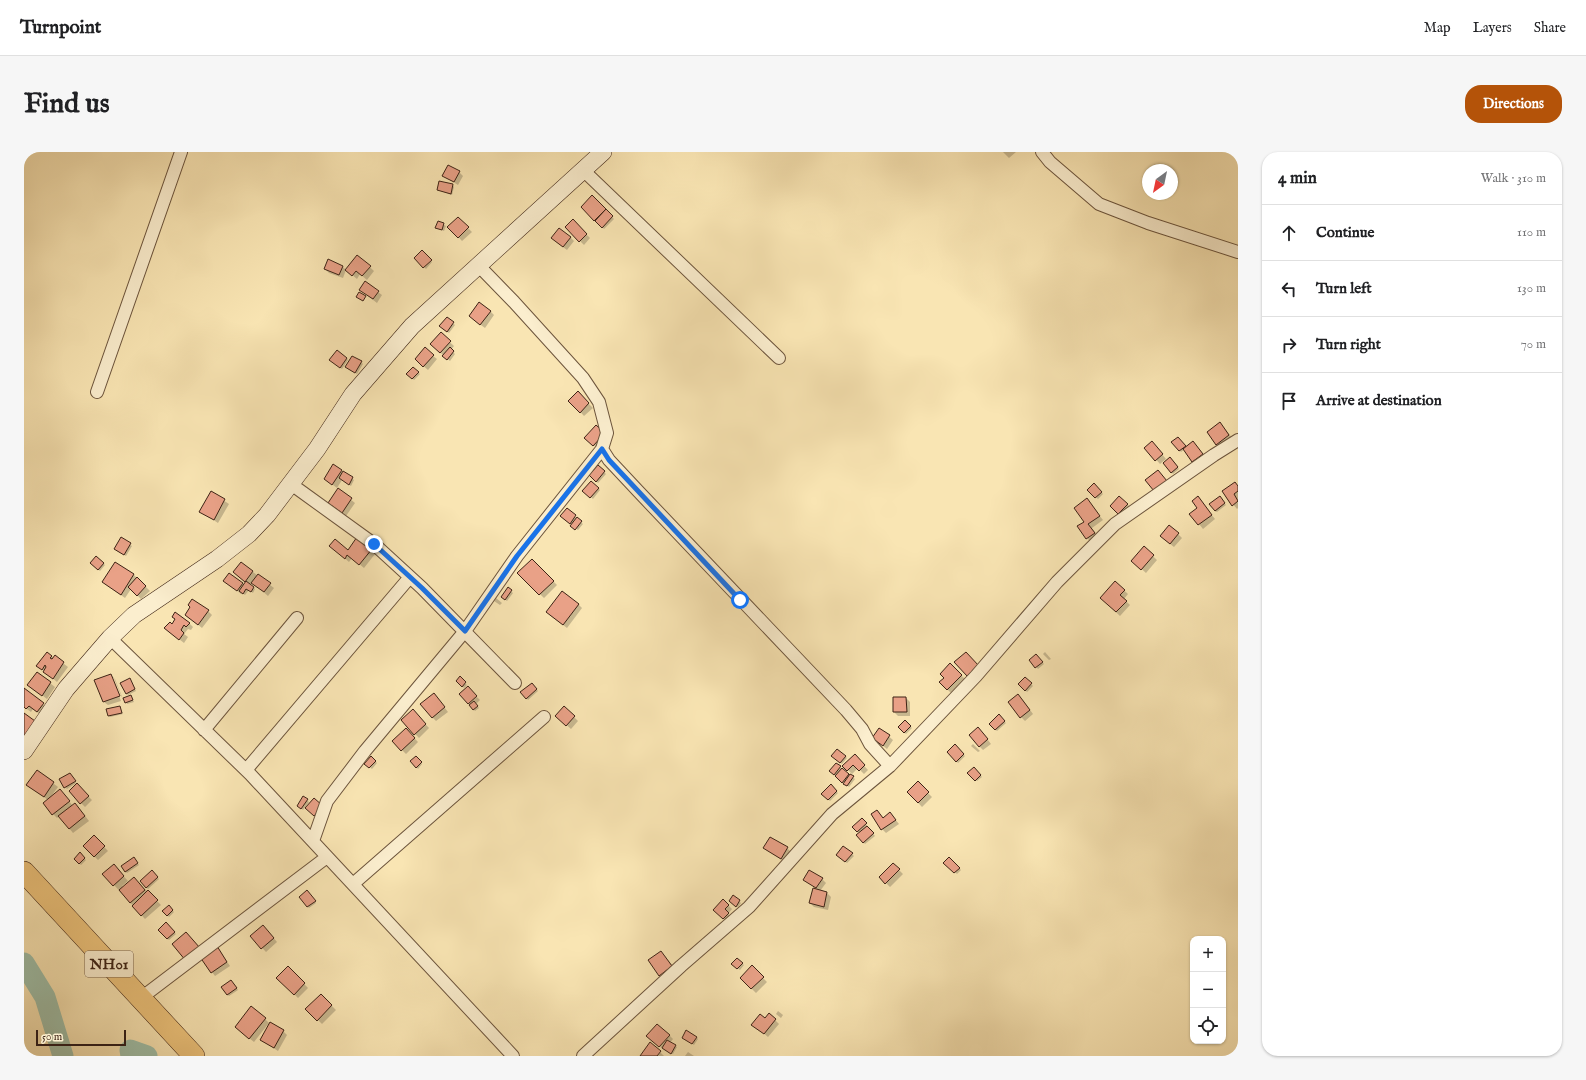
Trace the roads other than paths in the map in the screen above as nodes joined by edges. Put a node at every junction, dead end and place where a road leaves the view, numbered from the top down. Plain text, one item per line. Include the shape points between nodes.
1 (181, 152) edge
2 (603, 152) edge
3 (1042, 152) edge
4 (583, 170) junction
5 (1238, 252) edge
6 (479, 266) junction
7 (778, 358) dead end
8 (97, 392) dead end
9 (1238, 440) edge
10 (602, 449) junction
11 (291, 484) junction
12 (410, 577) junction
13 (297, 618) dead end
14 (465, 631) junction
15 (110, 638) junction
16 (515, 683) dead end
17 (544, 716) dead end
18 (204, 730) junction
19 (24, 751) edge
20 (890, 766) junction
21 (246, 770) junction
22 (313, 841) junction
23 (327, 857) junction
24 (24, 872) edge
25 (353, 884) junction
26 (141, 998) junction
27 (194, 1056) edge
28 (513, 1056) edge
29 (583, 1056) edge

1 - 8 street
2 - 4 street
3 - 5 street via 1099,204
4 - 6 street
4 - 7 street
6 - 10 street via 583,378 599,402 607,433
6 - 11 street via 412,326 352,394
9 - 20 street via 1115,524 1057,582 976,676
10 - 14 street via 517,556
10 - 20 street via 609,460 846,710 862,729 870,744
11 - 12 street via 374,544
11 - 15 street via 249,534 218,559 134,615
12 - 14 street
12 - 21 street
13 - 18 street
14 - 16 street
14 - 22 street via 365,751 327,801
15 - 18 street
15 - 19 street via 66,689
17 - 25 street
18 - 21 street
20 - 29 street via 832,814 749,907
21 - 22 street
22 - 23 street
23 - 25 street
23 - 26 street
24 - 26 highway, NH01
25 - 28 street
26 - 27 highway, NH01

